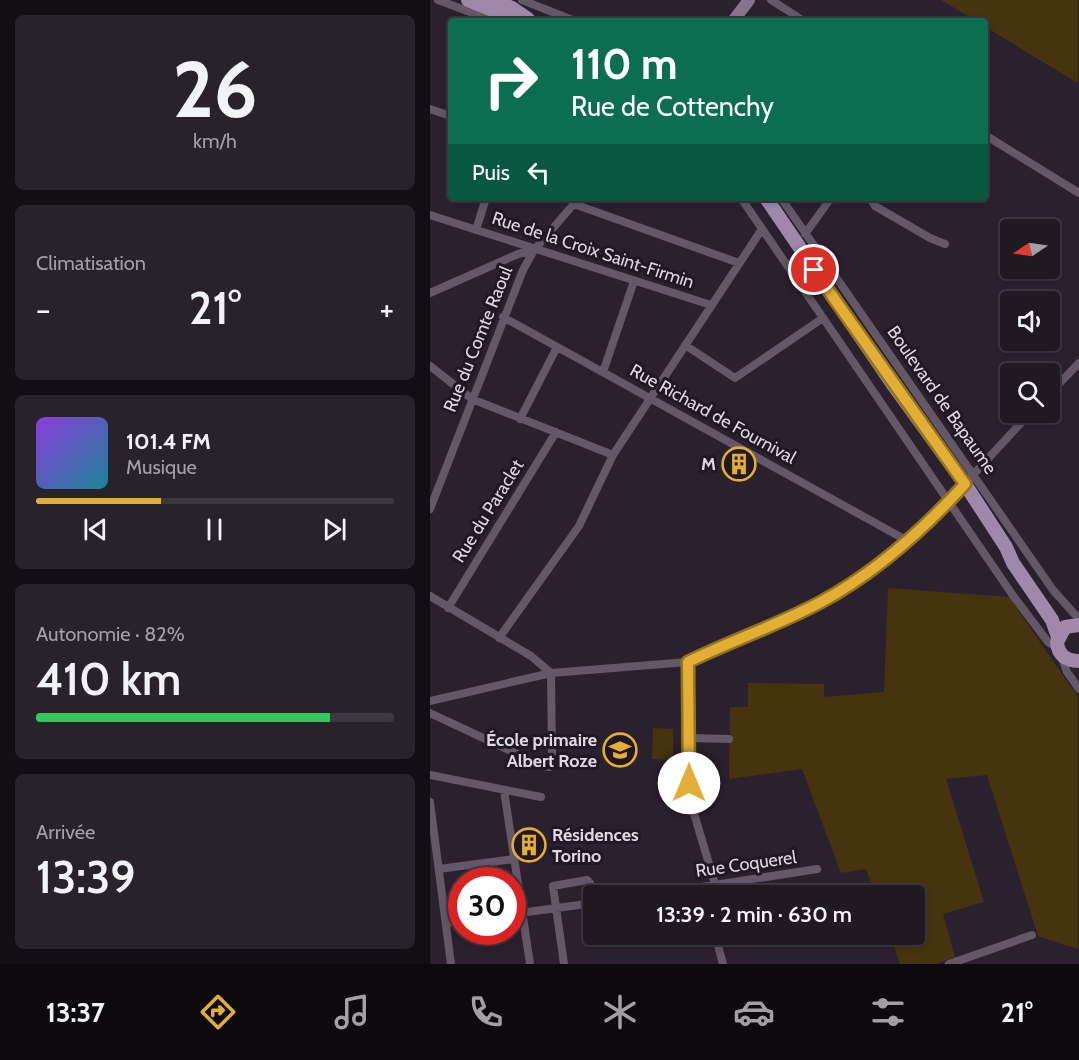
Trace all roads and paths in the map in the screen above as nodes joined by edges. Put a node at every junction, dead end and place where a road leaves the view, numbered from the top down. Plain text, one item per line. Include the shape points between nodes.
1 (438, 0) edge
2 (468, 0) edge
3 (493, 0) edge
4 (522, 0) edge
5 (549, 0) edge
6 (749, 0) edge
7 (771, 0) edge
8 (546, 10) junction
9 (486, 18) edge
10 (520, 18) edge
11 (527, 18) edge
12 (567, 18) edge
13 (735, 18) edge
14 (799, 18) edge
15 (430, 109) edge
16 (448, 115) edge
17 (988, 137) edge
18 (1078, 193) edge
19 (485, 201) edge
20 (577, 201) edge
21 (743, 201) edge
22 (761, 201) edge
23 (768, 201) edge
24 (783, 201) edge
25 (829, 201) edge
26 (872, 201) edge
27 (430, 215) edge
28 (762, 229) junction
29 (475, 230) junction
30 (788, 231) junction
31 (805, 234) junction
32 (945, 244) dead end
33 (534, 250) junction
34 (739, 262) junction
35 (634, 281) junction
36 (430, 293) edge
37 (711, 305) junction
38 (503, 317) junction
39 (823, 318) junction
40 (685, 345) junction
41 (558, 347) junction
42 (1078, 363) edge
43 (430, 366) edge
44 (603, 372) junction
45 (1060, 382) edge
46 (649, 397) junction
47 (472, 399) junction
48 (520, 419) junction
49 (1021, 423) edge
50 (556, 432) junction
51 (613, 454) junction
52 (966, 483) junction
53 (949, 501) junction
54 (430, 509) edge
55 (906, 540) junction
56 (430, 596) edge
57 (1039, 599) junction
58 (448, 608) junction
59 (1076, 623) edge
60 (499, 638) junction
61 (1068, 655) edge
62 (688, 662) junction
63 (552, 673) junction
64 (1078, 689) edge
65 (430, 701) edge
66 (430, 713) edge
67 (689, 738) junction
68 (729, 739) dead end
69 (430, 776) edge
70 (689, 783) dead end
71 (504, 790) junction
72 (541, 797) dead end
73 (430, 802) edge
74 (693, 810) dead end
75 (514, 859) junction
76 (515, 867) edge
77 (439, 869) junction
78 (817, 870) dead end
79 (715, 884) joint
80 (590, 885) edge
81 (583, 904) edge
82 (555, 908) junction
83 (526, 912) edge
84 (446, 923) joint
85 (1032, 935) dead end
86 (526, 938) edge
87 (718, 945) edge
88 (451, 964) edge
89 (530, 964) edge
90 (564, 964) edge
91 (723, 964) edge
92 (949, 964) edge

1 - 9 street
2 - 10 main road
3 - 11 main road
4 - 8 street
5 - 8 street
6 - 13 main road
7 - 14 street
8 - 12 street
15 - 16 street
17 - 18 street
19 - 29 street
20 - 33 street, Rue du Comte Raoul
20 - 34 street
21 - 28 street, Boulevard de Bapaume
22 - 30 main road, Boulevard de Bapaume
23 - 30 main road, Boulevard de Bapaume
24 - 31 street, Boulevard de Bapaume
25 - 31 street
26 - 32 street
27 - 29 street, Rue de la Croix Saint-Firmin
28 - 34 street
28 - 39 street, Boulevard de Bapaume
29 - 33 street, Rue de la Croix Saint-Firmin
30 - 52 main road, Boulevard de Bapaume
31 - 52 street, Boulevard de Bapaume
33 - 35 street, Rue de la Croix Saint-Firmin
33 - 36 street
33 - 38 street, Rue du Comte Raoul
34 - 37 street
35 - 37 street, Rue de la Croix Saint-Firmin
35 - 44 street
37 - 40 street
38 - 41 street, Rue Richard de Fournival
38 - 47 street, Rue du Comte Raoul
39 - 40 street via 735,378
39 - 53 street, Boulevard de Bapaume
40 - 46 street
41 - 44 street, Rue Richard de Fournival
41 - 48 street
42 - 45 street
43 - 47 street
44 - 46 street, Rue Richard de Fournival
46 - 51 street
46 - 55 street, Rue Richard de Fournival
47 - 48 street
47 - 54 street, Rue du Comte Raoul
48 - 50 street
49 - 52 street
50 - 51 street
50 - 58 street, Rue du Paraclet
51 - 60 street via 579,526
52 - 53 street
52 - 57 main road, Boulevard de Bapaume via 999,548
52 - 59 street, Boulevard de Bapaume
53 - 55 street
53 - 61 street, Boulevard de Bapaume via 1048,642
55 - 62 street via 883,562 820,602
56 - 58 street
57 - 59 main road, Boulevard de Bapaume
57 - 61 main road, Boulevard de Bapaume
58 - 60 street
59 - 61 main road via 1065,627
60 - 63 street
61 - 64 street, Boulevard de Bapaume via 1067,672
62 - 63 street
62 - 67 street
63 - 65 street
63 - 66 street via 550,767
67 - 68 street
67 - 70 street
69 - 71 street
71 - 72 street
71 - 75 street
73 - 77 street
74 - 79 street
75 - 76 street
75 - 77 street
77 - 84 street
78 - 79 street, Rue Coquerel
80 - 82 street via 587,880 553,886
81 - 82 street
82 - 83 street
82 - 90 street
84 - 88 street
85 - 92 street
86 - 89 street
87 - 91 street

